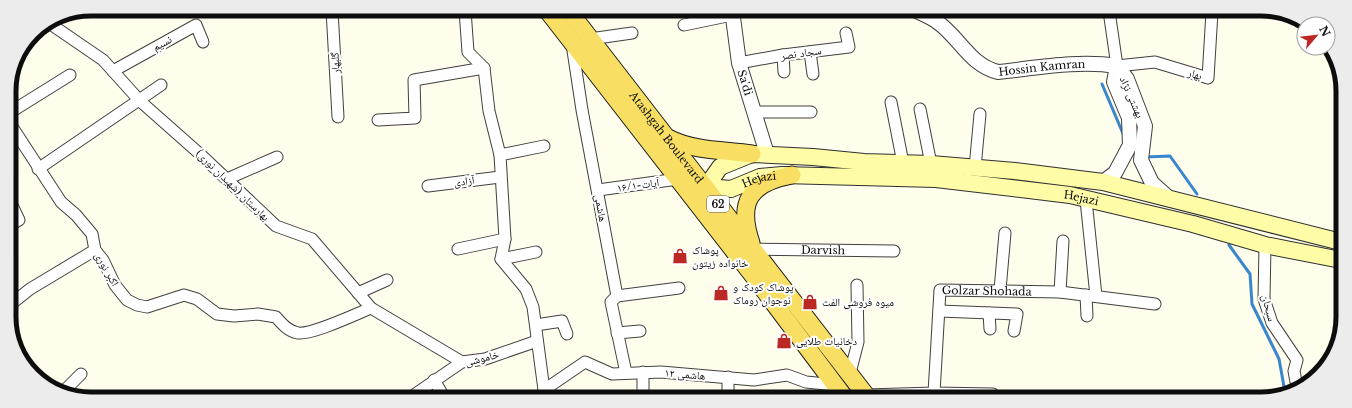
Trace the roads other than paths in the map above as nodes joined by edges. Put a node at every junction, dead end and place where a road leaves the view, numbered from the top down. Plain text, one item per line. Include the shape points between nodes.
1 (332, 16) edge
2 (465, 16) edge
3 (552, 16) edge
4 (573, 16) edge
5 (720, 16) edge
6 (732, 16) edge
7 (927, 16) edge
8 (1110, 16) edge
9 (1212, 16) edge
10 (684, 25) dead end
11 (54, 26) edge
12 (632, 33) dead end
13 (846, 33) dead end
14 (590, 39) junction
15 (571, 41) junction
16 (203, 42) dead end
17 (810, 52) junction
18 (783, 55) junction
19 (739, 63) junction
20 (1117, 66) junction
21 (484, 68) junction
22 (113, 71) junction
23 (784, 72) dead end
24 (813, 74) dead end
25 (70, 76) dead end
26 (161, 85) dead end
27 (140, 101) junction
28 (891, 102) dead end
29 (16, 109) edge
30 (920, 109) dead end
31 (755, 112) junction
32 (811, 112) dead end
33 (980, 114) dead end
34 (338, 117) dead end
35 (378, 120) dead end
36 (16, 133) edge
37 (666, 137) junction
38 (544, 146) dead end
39 (500, 154) junction
40 (759, 154) junction
41 (277, 157) dead end
42 (844, 160) junction
43 (903, 163) junction
44 (930, 164) junction
45 (975, 168) junction
46 (38, 169) junction
47 (792, 175) junction
48 (845, 176) junction
49 (500, 177) junction
50 (226, 179) junction
51 (678, 179) junction
52 (1102, 182) junction
53 (428, 186) dead end
54 (706, 187) junction
55 (598, 190) junction
56 (692, 196) junction
57 (1170, 199) junction
58 (1086, 200) junction
59 (16, 212) edge
60 (16, 222) edge
61 (1005, 232) dead end
62 (505, 239) junction
63 (1336, 241) edge
64 (1063, 242) dead end
65 (1265, 245) junction
66 (458, 249) dead end
67 (753, 249) junction
68 (95, 250) junction
69 (894, 251) dead end
70 (536, 252) dead end
71 (1336, 259) edge
72 (501, 260) junction
73 (387, 280) dead end
74 (857, 285) dead end
75 (679, 288) dead end
76 (1000, 290) junction
77 (1060, 292) junction
78 (358, 294) junction
79 (617, 296) junction
80 (1091, 296) junction
81 (16, 300) edge
82 (1155, 304) dead end
83 (371, 308) junction
84 (939, 311) junction
85 (989, 313) junction
86 (1086, 316) dead end
87 (536, 325) junction
88 (990, 329) dead end
89 (640, 331) dead end
90 (1014, 331) dead end
91 (617, 333) junction
92 (567, 334) dead end
93 (537, 341) junction
94 (462, 362) junction
95 (643, 372) junction
96 (626, 373) junction
97 (850, 373) junction
98 (81, 374) dead end
99 (728, 378) junction
100 (434, 380) junction
101 (1296, 383) edge
102 (67, 388) edge
103 (418, 392) edge
104 (441, 392) edge
105 (548, 392) edge
106 (550, 392) edge
107 (643, 392) edge
108 (728, 392) edge
109 (840, 392) edge
110 (864, 392) edge
111 (934, 392) edge

1 - 34 street, گلبهار
2 - 21 street via 468,52
3 - 15 main road, Atashgah Boulevard / 62
4 - 14 main road, Atashgah Boulevard / 62
5 - 10 street
6 - 19 street, Sa'di
7 - 20 street, Hossin Kamran via 937,21 975,61 988,70 998,72 1078,64
8 - 20 street
9 - 20 street, بهار via 1208,78 1155,62
11 - 22 street, بهارستان (شهیدان نوری) via 103,60
12 - 14 street
13 - 17 street, سجاد نصر via 849,47
14 - 37 main road, Atashgah Boulevard / 62
15 - 51 main road, Atashgah Boulevard / 62
15 - 55 street, هاشمی
16 - 22 street, نسیم via 196,26
17 - 18 street, سجاد نصر
17 - 24 street
18 - 19 street, سجاد نصر
18 - 23 street
19 - 31 street, Sa'di
20 - 52 street, بهشتی نژاد via 1114,82 1129,118 1130,145 1115,173
20 - 57 street, بهشتی نژاد via 1127,80 1145,126 1141,160 1152,183
21 - 35 street via 414,80 415,118
21 - 39 street via 489,111
22 - 27 street, بهارستان (شهیدان نوری)
25 - 29 street
26 - 27 street
27 - 46 street
27 - 50 street, بهارستان (شهیدان نوری)
28 - 43 street
30 - 44 street
31 - 32 street
31 - 40 street, Sa'di
33 - 45 street
36 - 46 street, اکبر نوری
37 - 40 main road via 679,144 699,148
37 - 54 main road, Atashgah Boulevard / 62
38 - 39 street
39 - 49 street
40 - 42 main road, Hejazi
40 - 54 main road, Hejazi via 720,168
41 - 50 street
42 - 43 main road, Hejazi
42 - 48 main road
43 - 44 main road, Hejazi
44 - 45 main road, Hejazi
45 - 52 main road, Hejazi
46 - 68 street, اکبر نوری via 61,202 92,234
47 - 48 main road, Hejazi
47 - 54 main road, Hejazi via 760,177 732,189
47 - 67 main road via 764,183 750,199 745,214
48 - 58 main road, Hejazi via 936,179 1070,195
49 - 53 street, آزادی
49 - 62 street
50 - 78 street, بهارستان (شهیدان نوری) via 276,226 312,239
51 - 55 street, ۱۶/۱-آیات
51 - 56 main road, Atashgah Boulevard / 62
52 - 57 main road, Hejazi
54 - 56 main road
54 - 67 main road, Atashgah Boulevard / 62
55 - 79 street, هاشمی
56 - 109 main road, Atashgah Boulevard / 62
57 - 63 main road, Hejazi
58 - 65 main road, Hejazi via 1194,224
58 - 80 street
59 - 60 street via 20,220
61 - 76 street
62 - 66 street
62 - 72 street
64 - 77 street
65 - 71 main road, Hejazi
65 - 101 street, سبحان via 1264,299 1272,323 1297,360 1294,371
67 - 69 street, Darvish
67 - 97 main road, Atashgah Boulevard / 62
68 - 81 street
68 - 83 street, اکبر نوری via 115,285 127,300 137,305 147,307 184,295 197,299 217,314 258,314 276,317 283,326 298,333 312,331
70 - 72 street
72 - 87 street via 526,289
73 - 78 street
74 - 97 street via 858,342
75 - 79 street
76 - 77 street, Golzar Shohada
76 - 84 street, Golzar Shohada via 940,290
77 - 80 street, Golzar Shohada
78 - 83 street, بهارستان (شهیدان نوری)
79 - 91 street, هاشمی via 610,302
80 - 82 street, Golzar Shohada
80 - 86 street
83 - 94 street, بهارستان (شهیدان نوری)
84 - 85 street
84 - 111 street, Golzar Shohada
85 - 88 street
85 - 90 street via 1017,314
87 - 92 street via 562,321
87 - 93 street
89 - 91 street
91 - 96 street, هاشمی
93 - 94 street, خاموشی via 485,359
93 - 105 street
94 - 100 street, خاموشی
95 - 96 street, ۱۲ هاشمی
95 - 99 street, ۱۲ هاشمی
95 - 107 street
96 - 106 street, ۱۲ هاشمی via 612,374 585,362
97 - 110 main road, Atashgah Boulevard / 62
98 - 102 street
99 - 108 street
99 - 109 street, ۱۲ هاشمی via 754,380 787,375
100 - 103 street, خاموشی
100 - 104 street

